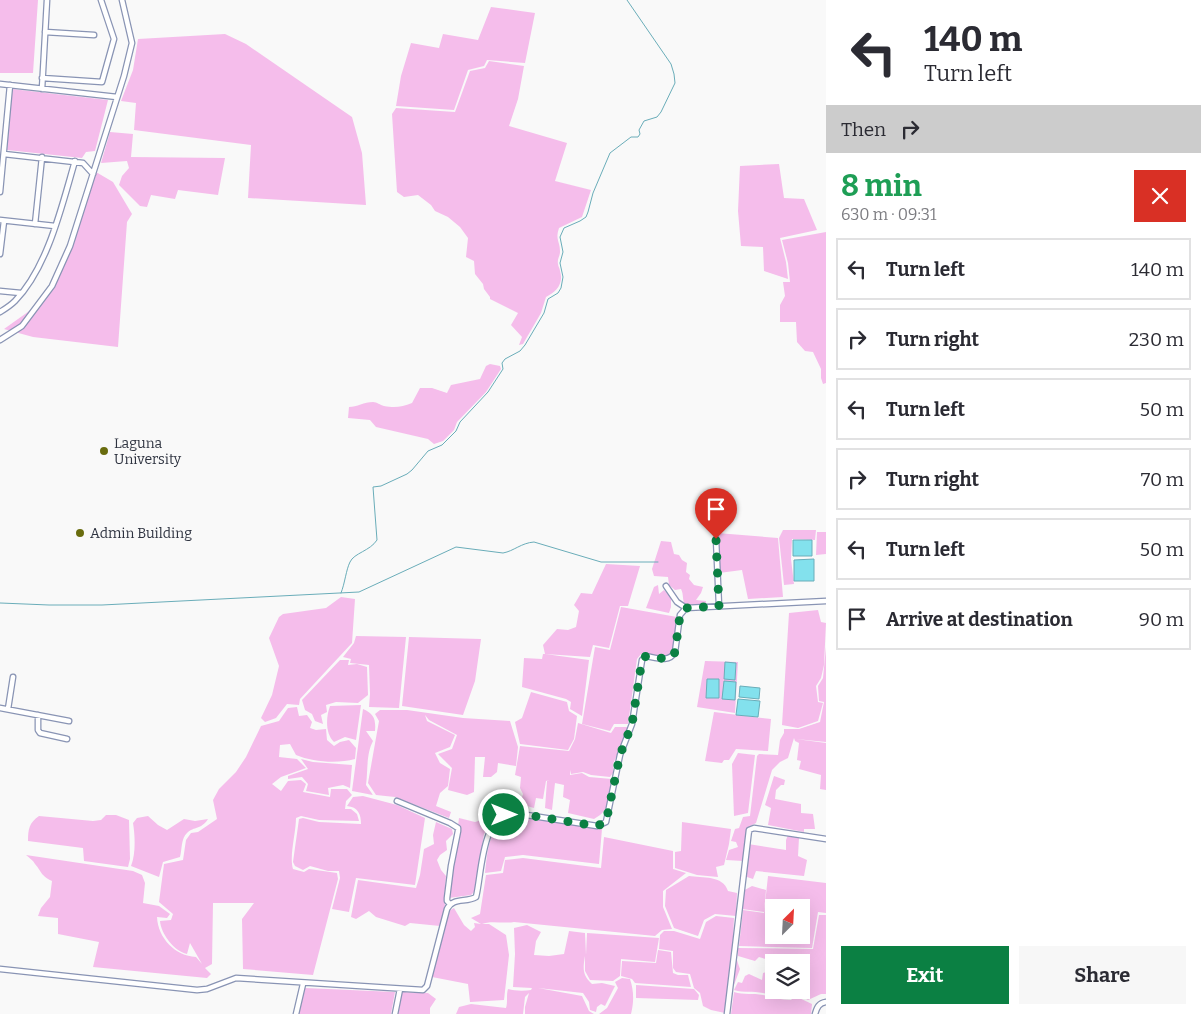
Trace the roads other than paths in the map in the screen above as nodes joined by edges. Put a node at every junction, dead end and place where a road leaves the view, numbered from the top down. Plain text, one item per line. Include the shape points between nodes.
1 (47, 0) edge
2 (101, 0) edge
3 (122, 0) edge
4 (45, 32) junction
5 (94, 35) dead end
6 (42, 78) junction
7 (0, 84) edge
8 (10, 85) junction
9 (42, 89) junction
10 (117, 97) junction
11 (0, 131) edge
12 (6, 132) junction
13 (4, 154) junction
14 (42, 157) junction
15 (75, 161) junction
16 (1, 173) edge
17 (93, 174) junction
18 (0, 192) edge
19 (2, 221) edge
20 (35, 224) junction
21 (55, 226) junction
22 (0, 254) edge
23 (0, 291) edge
24 (21, 293) junction
25 (0, 312) edge
26 (0, 340) edge
27 (716, 539) dead end
28 (666, 586) dead end
29 (826, 601) edge
30 (719, 606) junction
31 (686, 608) junction
32 (13, 677) dead end
33 (0, 708) edge
34 (8, 709) junction
35 (38, 715) junction
36 (69, 720) dead end
37 (67, 740) dead end
38 (397, 801) dead end
39 (826, 839) edge
40 (450, 904) junction
41 (0, 969) edge
42 (303, 984) junction
43 (400, 989) junction
44 (826, 1002) edge
45 (296, 1014) edge
46 (396, 1014) edge
47 (727, 1014) edge
48 (815, 1014) edge

1 - 4 street
2 - 6 street via 114,39 102,82
3 - 10 street via 132,44
4 - 5 street
4 - 6 street
6 - 9 street
7 - 8 street
8 - 9 street
8 - 12 street
9 - 10 street
10 - 17 street
11 - 12 street
12 - 13 street
13 - 14 street
13 - 16 street
14 - 15 street
14 - 20 street
15 - 17 street via 83,162
15 - 21 street
16 - 18 street
17 - 26 street via 70,246 52,286 22,326
19 - 20 street
19 - 22 street
20 - 21 street
21 - 24 street via 42,261
23 - 24 street
24 - 25 street
27 - 30 street
28 - 31 street via 677,602
29 - 30 street
30 - 31 street
31 - 40 street via 680,615 672,657 646,656 642,660 632,724 620,755 606,822 597,826 514,813 504,815 488,832 476,897
32 - 34 street
33 - 34 street
34 - 35 street
35 - 36 street
35 - 37 street via 40,733
38 - 40 street via 458,828 447,898
39 - 47 street via 750,830
40 - 43 street via 426,988
41 - 42 street via 197,990 236,978
42 - 43 street
42 - 45 street
43 - 46 street
44 - 48 street via 817,1007

